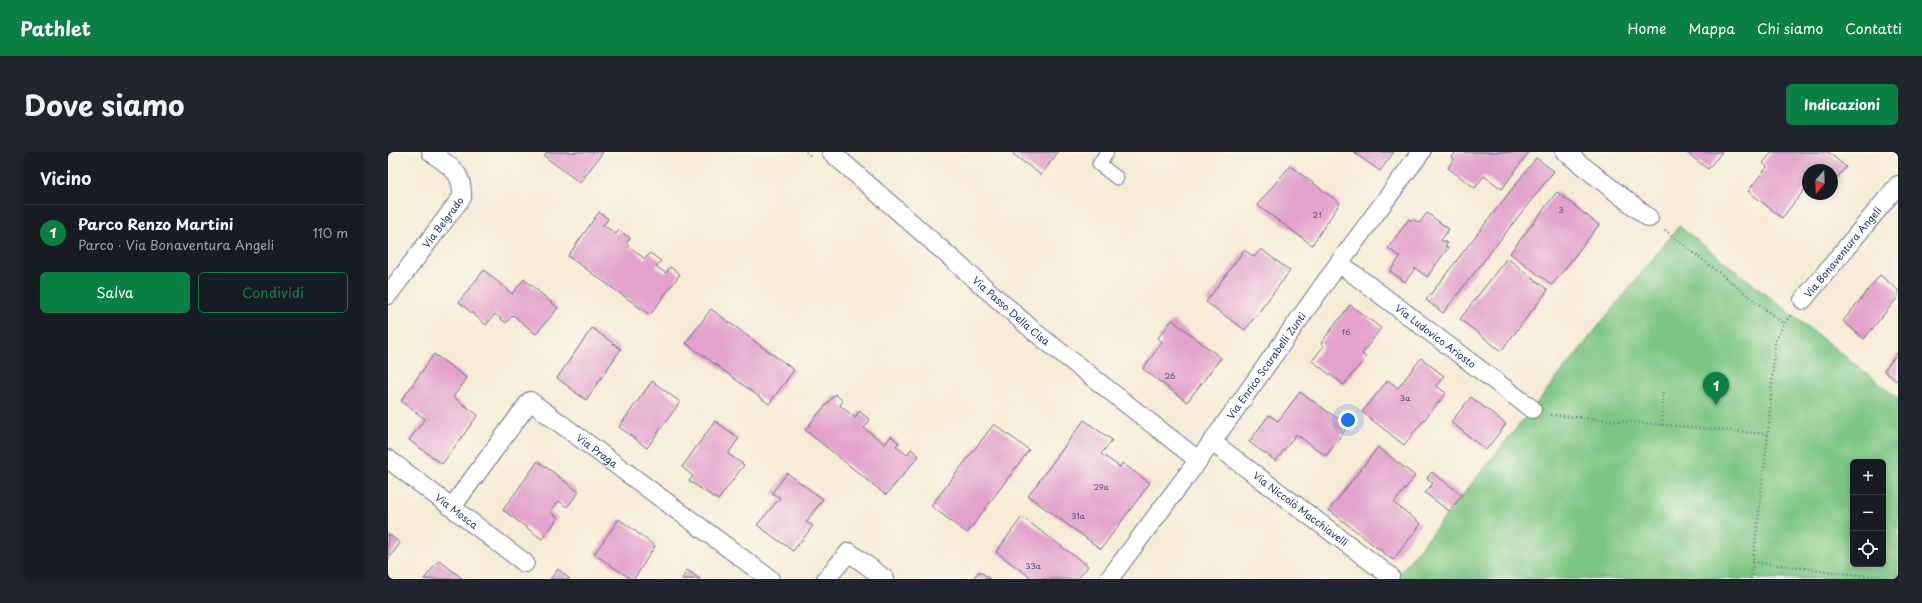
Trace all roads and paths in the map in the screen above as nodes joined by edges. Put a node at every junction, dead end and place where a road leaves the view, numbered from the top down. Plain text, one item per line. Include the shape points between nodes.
1 (431, 152) edge
2 (831, 152) edge
3 (1108, 152) edge
4 (1421, 152) edge
5 (1565, 152) edge
6 (1117, 178) dead end
7 (1898, 185) edge
8 (1649, 218) dead end
9 (1671, 235) dead end
10 (1339, 263) junction
11 (388, 295) edge
12 (1803, 300) joint
13 (1784, 324) junction
14 (1663, 389) dead end
15 (1532, 409) joint
16 (1662, 424) junction
17 (1768, 434) junction
18 (1212, 442) junction
19 (388, 459) edge
20 (1198, 460) junction
21 (452, 507) junction
22 (1753, 562) junction
23 (525, 563) dead end
24 (1390, 576) dead end
25 (770, 579) edge
26 (826, 579) edge
27 (885, 579) edge
28 (1109, 579) edge
29 (1751, 579) edge
30 (1892, 579) edge

1 - 11 street, Via Belgrado via 456,171 463,185 462,198
2 - 20 street, Via Passo Della Cisa via 1036,333
3 - 6 street via 1099,164
4 - 10 street, Via Enrico Scarabelli Zunti
5 - 8 street
7 - 12 street, Via Bonaventura Angeli
9 - 13 path
10 - 15 street, Via Ludovico Ariosto
10 - 18 street, Via Enrico Scarabelli Zunti
12 - 13 path
13 - 17 path via 1775,341
14 - 16 path
15 - 16 path via 1551,415
16 - 17 path
17 - 22 path
18 - 20 street, Via Enrico Scarabelli Zunti
18 - 24 street, Via Niccolò Macchiavelli
19 - 21 street, Via Mosca
20 - 28 street, Via Enrico Scarabelli Zunti
21 - 23 street, Via Mosca
21 - 25 street, Via Praga via 530,401
22 - 29 path
22 - 30 path
26 - 27 street via 849,552

